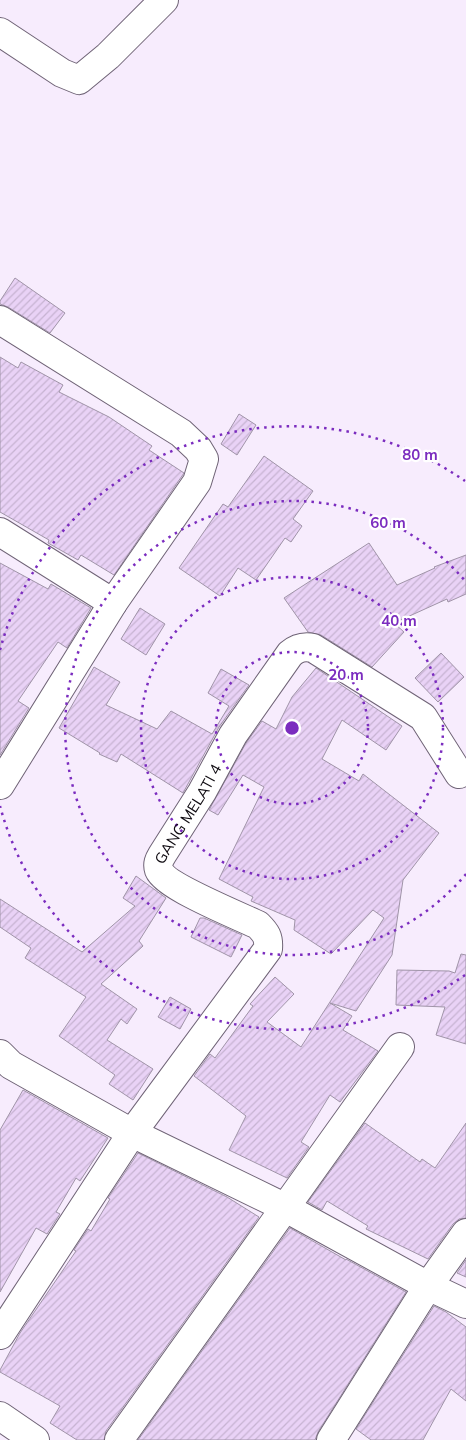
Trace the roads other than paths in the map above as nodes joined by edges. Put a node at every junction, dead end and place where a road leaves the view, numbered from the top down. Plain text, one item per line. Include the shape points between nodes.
1 (164, 0) edge
2 (0, 32) edge
3 (0, 320) edge
4 (0, 532) edge
5 (113, 603) junction
6 (459, 774) dead end
7 (0, 785) edge
8 (400, 1047) dead end
9 (4, 1066) edge
10 (132, 1133) junction
11 (284, 1207) junction
12 (466, 1233) edge
13 (428, 1286) junction
14 (466, 1304) edge
15 (0, 1335) edge
16 (0, 1416) edge
17 (35, 1440) edge
18 (119, 1440) edge
19 (331, 1440) edge

1 - 2 street via 79,80 62,73
3 - 5 street via 181,433 204,459 197,482
4 - 5 street
5 - 7 street
6 - 10 street, GANG MELATI 4 via 423,717 313,648 296,648 285,660 233,735 158,863 159,870 174,885 258,925 267,934 268,949
8 - 11 street
9 - 10 street
10 - 11 street
10 - 15 street
11 - 13 street
11 - 18 street
12 - 13 street
13 - 14 street
13 - 19 street
16 - 17 street

